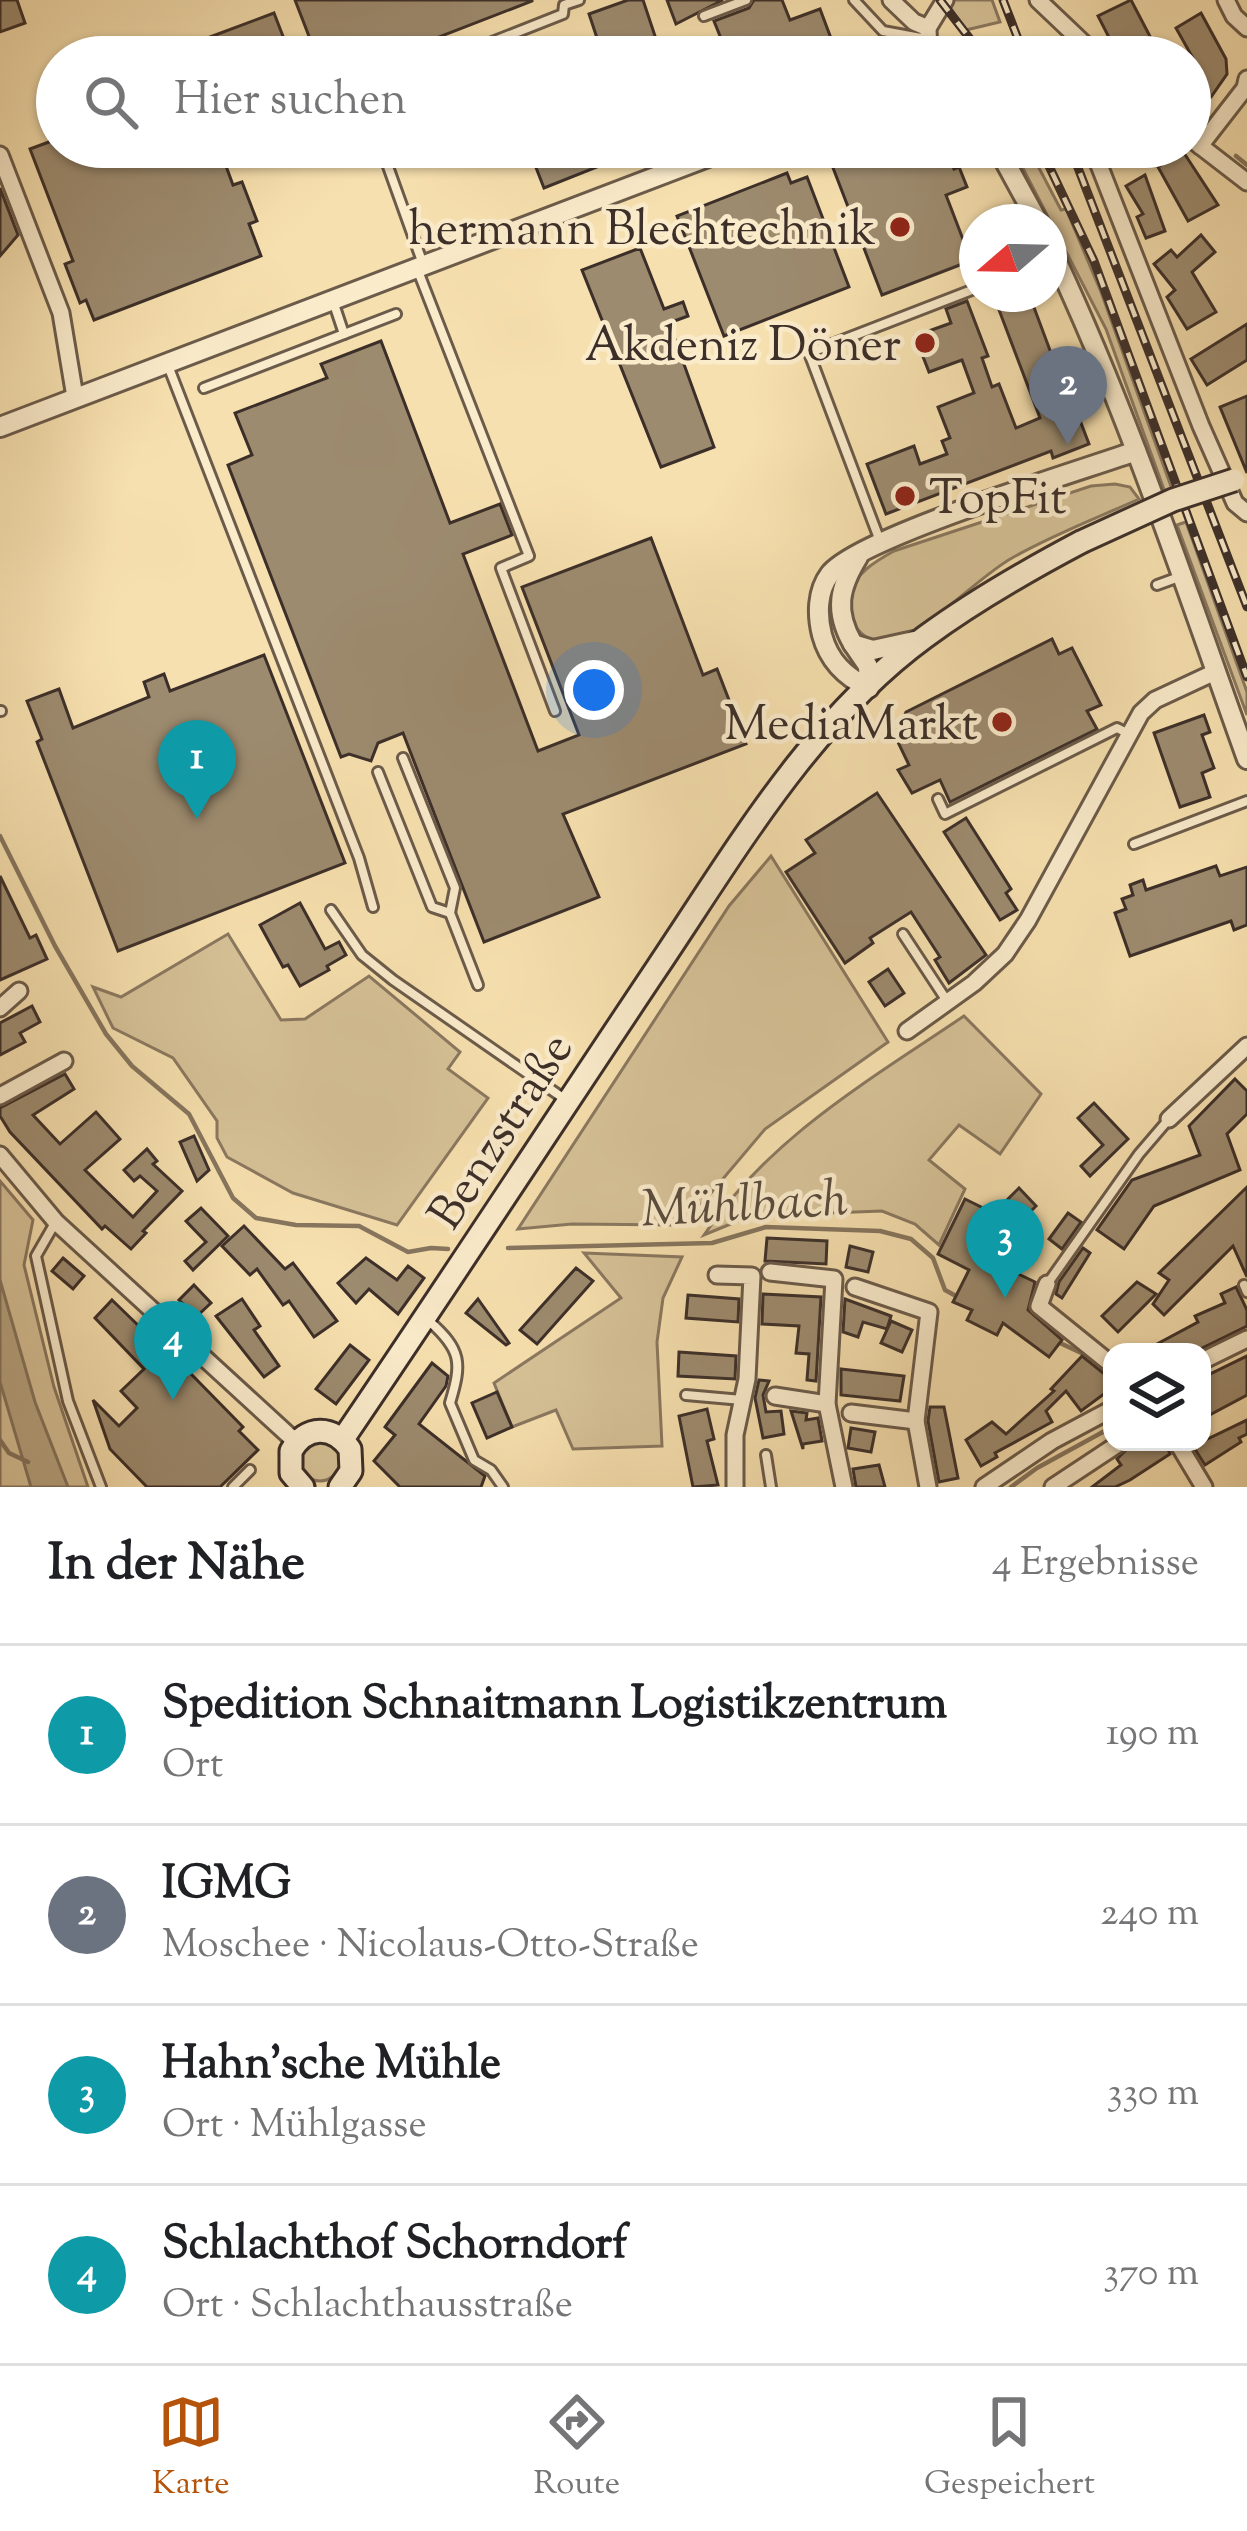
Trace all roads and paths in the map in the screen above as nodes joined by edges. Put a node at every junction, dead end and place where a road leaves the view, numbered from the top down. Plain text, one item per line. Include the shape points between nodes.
1 (579, 0) edge
2 (746, 0) edge
3 (854, 0) edge
4 (890, 0) edge
5 (945, 0) edge
6 (1038, 0) edge
7 (1226, 0) edge
8 (563, 2) edge
9 (704, 16) dead end
10 (1247, 28) edge
11 (507, 36) edge
12 (906, 36) edge
13 (924, 36) edge
14 (930, 36) edge
15 (1076, 36) edge
16 (1247, 79) edge
17 (1211, 125) edge
18 (1211, 154) edge
19 (0, 155) edge
20 (387, 168) edge
21 (679, 168) edge
22 (1008, 168) edge
23 (1100, 168) edge
24 (1247, 182) edge
25 (1028, 204) edge
26 (420, 267) junction
27 (1067, 286) edge
28 (959, 295) edge
29 (333, 300) junction
30 (397, 314) dead end
31 (344, 334) junction
32 (167, 362) junction
33 (204, 388) dead end
34 (75, 397) junction
35 (0, 427) edge
36 (1136, 451) junction
37 (1247, 476) edge
38 (1247, 513) edge
39 (880, 541) junction
40 (861, 553) junction
41 (1181, 576) junction
42 (1157, 585) dead end
43 (968, 610) junction
44 (925, 637) junction
45 (853, 644) junction
46 (1216, 672) junction
47 (869, 688) junction
48 (555, 711) dead end
49 (1129, 734) junction
50 (403, 758) dead end
51 (1247, 759) edge
52 (377, 772) dead end
53 (938, 799) dead end
54 (1247, 801) edge
55 (1134, 844) dead end
56 (725, 866) junction
57 (373, 907) dead end
58 (331, 910) dead end
59 (450, 914) junction
60 (903, 934) dead end
61 (478, 985) dead end
62 (20, 992) dead end
63 (948, 1002) junction
64 (0, 1008) edge
65 (907, 1031) dead end
66 (1247, 1046) edge
67 (64, 1061) dead end
68 (0, 1096) edge
69 (567, 1100) junction
70 (1169, 1119) joint
71 (0, 1155) edge
72 (56, 1222) junction
73 (770, 1273) dead end
74 (717, 1275) dead end
75 (1047, 1284) joint
76 (855, 1287) dead end
77 (426, 1319) junction
78 (1247, 1339) edge
79 (1211, 1357) edge
80 (1103, 1358) edge
81 (686, 1395) dead end
82 (775, 1396) dead end
83 (743, 1400) junction
84 (827, 1404) junction
85 (851, 1413) dead end
86 (1103, 1414) edge
87 (916, 1421) junction
88 (343, 1439) junction
89 (296, 1442) junction
90 (1107, 1451) edge
91 (1182, 1451) edge
92 (766, 1455) dead end
93 (250, 1470) dead end
94 (347, 1484) edge
95 (297, 1485) edge
96 (101, 1487) edge
97 (232, 1487) edge
98 (502, 1487) edge
99 (735, 1487) edge
100 (771, 1487) edge
101 (844, 1487) edge
102 (928, 1487) edge
103 (984, 1487) edge
104 (1053, 1487) edge
105 (1204, 1487) edge

1 - 8 lane
2 - 9 lane
3 - 12 lane via 883,31
4 - 13 street
5 - 14 street
6 - 15 street
7 - 10 street
8 - 11 lane via 563,14
16 - 17 street
18 - 24 street
19 - 34 street via 62,314
20 - 26 lane
21 - 26 street
22 - 25 street
23 - 38 street via 1201,426
26 - 29 street
26 - 48 lane via 529,556 500,568
27 - 36 street
28 - 39 lane via 809,353
29 - 31 lane
29 - 32 street
30 - 31 lane
31 - 33 lane
32 - 34 street
32 - 57 lane
34 - 35 street
36 - 39 street
36 - 41 street
37 - 43 main road, Benzstraße, bridge via 1081,542
39 - 40 street
40 - 45 street via 843,581 838,610
40 - 47 street via 832,571 818,616 835,662
41 - 42 lane
41 - 46 street
43 - 44 main road, Benzstraße
43 - 56 main road, Benzstraße via 832,741
44 - 45 street via 896,648
44 - 47 main road, Benzstraße
45 - 47 street via 868,666
46 - 49 street via 1155,700
46 - 51 street
47 - 56 main road, Benzstraße via 807,754
49 - 53 lane via 1117,728 945,814
49 - 63 street via 1005,954
50 - 59 lane via 454,888
52 - 59 lane via 432,907
54 - 55 lane
56 - 69 main road, Benzstraße
58 - 69 lane via 362,955 393,980
59 - 61 lane
60 - 63 lane
62 - 64 street
63 - 65 street
66 - 70 street
67 - 68 street
69 - 77 main road, Benzstraße
70 - 75 lane
71 - 72 street
72 - 89 street
72 - 96 lane via 36,1256 68,1401
73 - 84 street via 834,1279
74 - 83 street via 752,1276
75 - 80 street via 1039,1306
76 - 87 street via 928,1312
77 - 88 main road, Benzstraße
77 - 98 lane via 450,1340 460,1369 450,1403 474,1460
78 - 79 street
81 - 83 lane
82 - 84 street
83 - 99 street
84 - 101 street
85 - 87 street
86 - 103 street
87 - 102 street
88 - 89 main road via 318,1430
88 - 94 main road via 352,1460
89 - 95 main road via 290,1461
90 - 104 street
91 - 105 street
92 - 100 lane
93 - 97 lane

